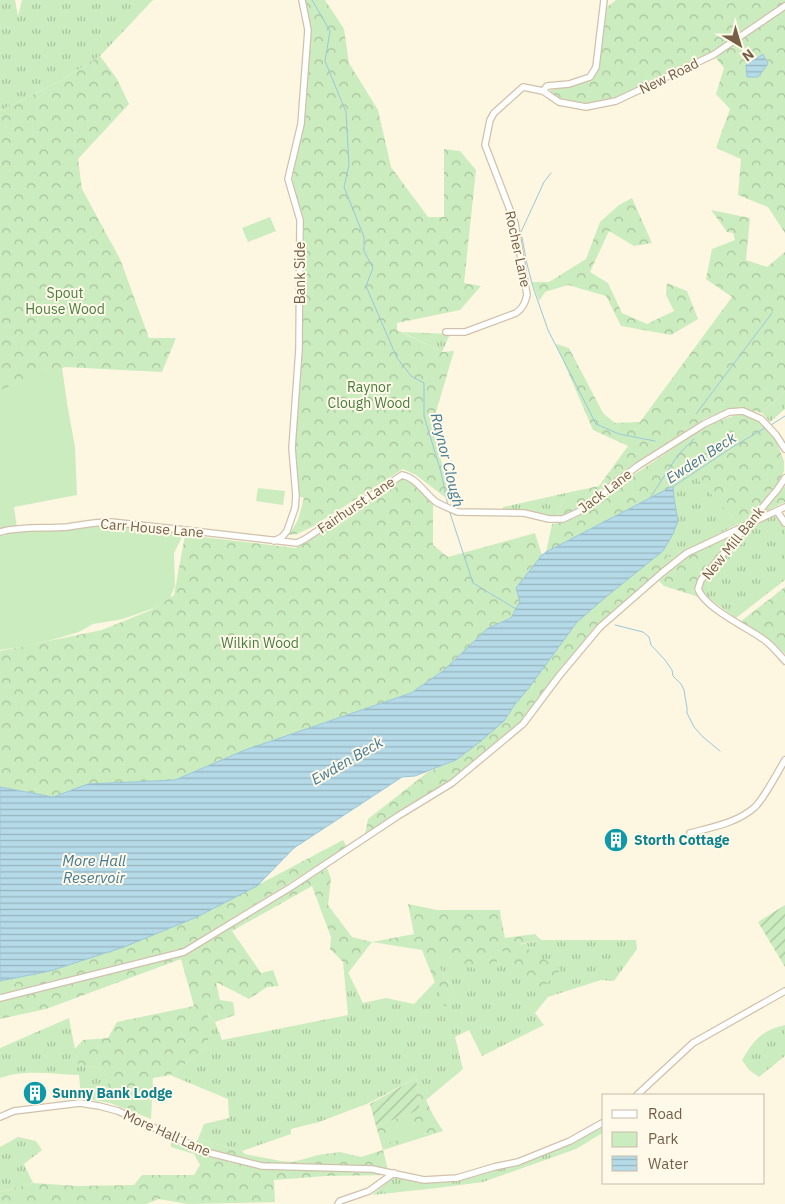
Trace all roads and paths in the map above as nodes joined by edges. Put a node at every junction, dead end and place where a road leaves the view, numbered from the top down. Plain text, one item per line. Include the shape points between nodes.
1 (302, 0) edge
2 (604, 0) edge
3 (785, 6) edge
4 (543, 91) junction
5 (446, 332) dead end
6 (785, 449) edge
7 (785, 478) edge
8 (785, 507) edge
9 (777, 511) junction
10 (458, 512) joint
11 (785, 523) edge
12 (748, 524) junction
13 (0, 532) edge
14 (274, 541) junction
15 (785, 660) edge
16 (785, 760) edge
17 (690, 834) dead end
18 (785, 991) edge
19 (0, 998) edge
20 (638, 1094) edge
21 (0, 1117) edge
22 (602, 1123) edge
23 (394, 1173) junction
24 (338, 1204) edge

1 - 14 street, Bank Side via 308,30 301,124 288,179 300,220 299,349 292,448 296,496 287,531
2 - 4 street via 596,67 590,77 547,86
3 - 4 street, New Road via 713,54 616,101 586,107 559,102
4 - 5 street, Rocher Lane via 523,87 498,108 490,120 485,145 515,223 526,302 522,310 490,323 465,332
6 - 10 street, Jack Lane via 762,419 743,411 729,412 639,465 599,498 562,519 524,513
7 - 12 street, New Mill Bank
8 - 9 street
9 - 11 street
9 - 12 street
10 - 14 street, Fairhurst Lane via 436,502 409,476 402,475 300,542
12 - 15 street, New Mill Bank via 698,589 705,600 764,639
12 - 19 street via 687,553 600,627 522,724 452,783 291,887 184,952
13 - 14 street, Carr House Lane via 111,522
16 - 17 street via 755,807 730,823
18 - 20 street via 694,1043
21 - 23 street, More Hall Lane via 14,1111 80,1103 118,1111 206,1152 262,1166 372,1169
22 - 23 street, More Hall Lane via 570,1142 518,1162 457,1178 424,1180
23 - 24 street via 370,1191

